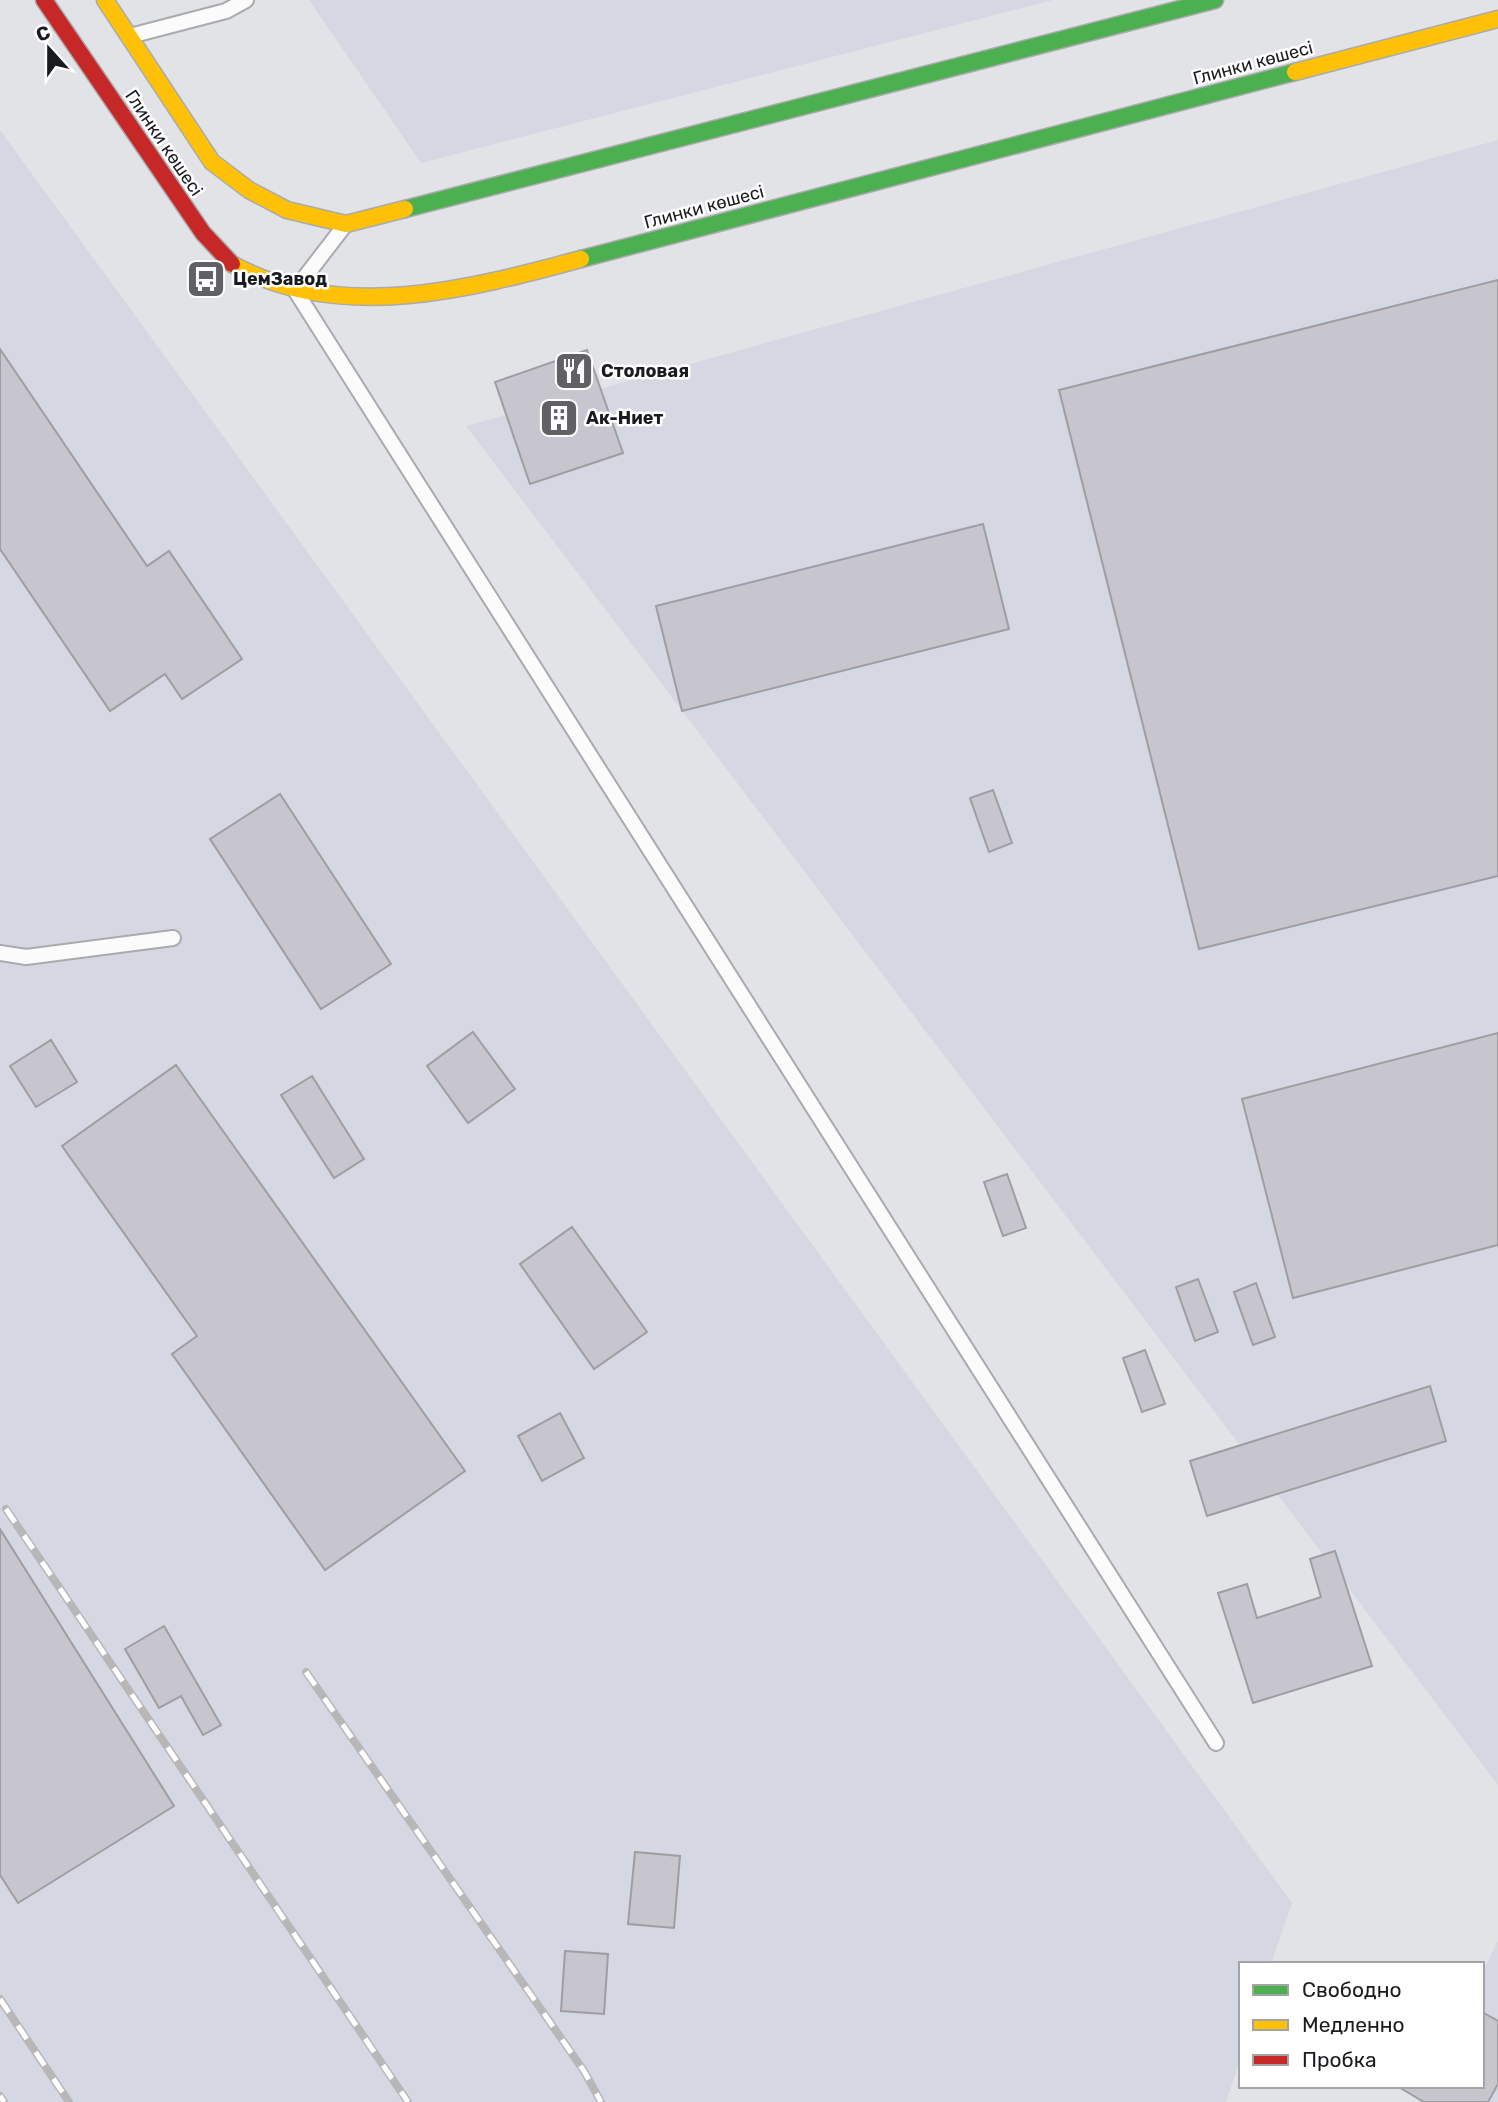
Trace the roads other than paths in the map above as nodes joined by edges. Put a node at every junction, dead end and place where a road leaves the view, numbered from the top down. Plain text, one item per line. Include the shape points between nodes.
1 (44, 0) edge
2 (105, 0) edge
3 (246, 0) edge
4 (1215, 0) edge
5 (1498, 19) edge
6 (129, 36) junction
7 (346, 224) junction
8 (295, 290) junction
9 (173, 938) dead end
10 (0, 953) edge
11 (1216, 1743) dead end

1 - 8 main road, Глинки көшесі via 202,233 233,265
2 - 6 main road, Глинки көшесі
3 - 6 lane via 226,11
4 - 7 main road, Глинки көшесі
5 - 8 main road, Глинки көшесі via 499,281 371,299
6 - 7 main road, Глинки көшесі via 212,162 286,210
7 - 8 lane
8 - 11 lane
9 - 10 lane via 26,957

